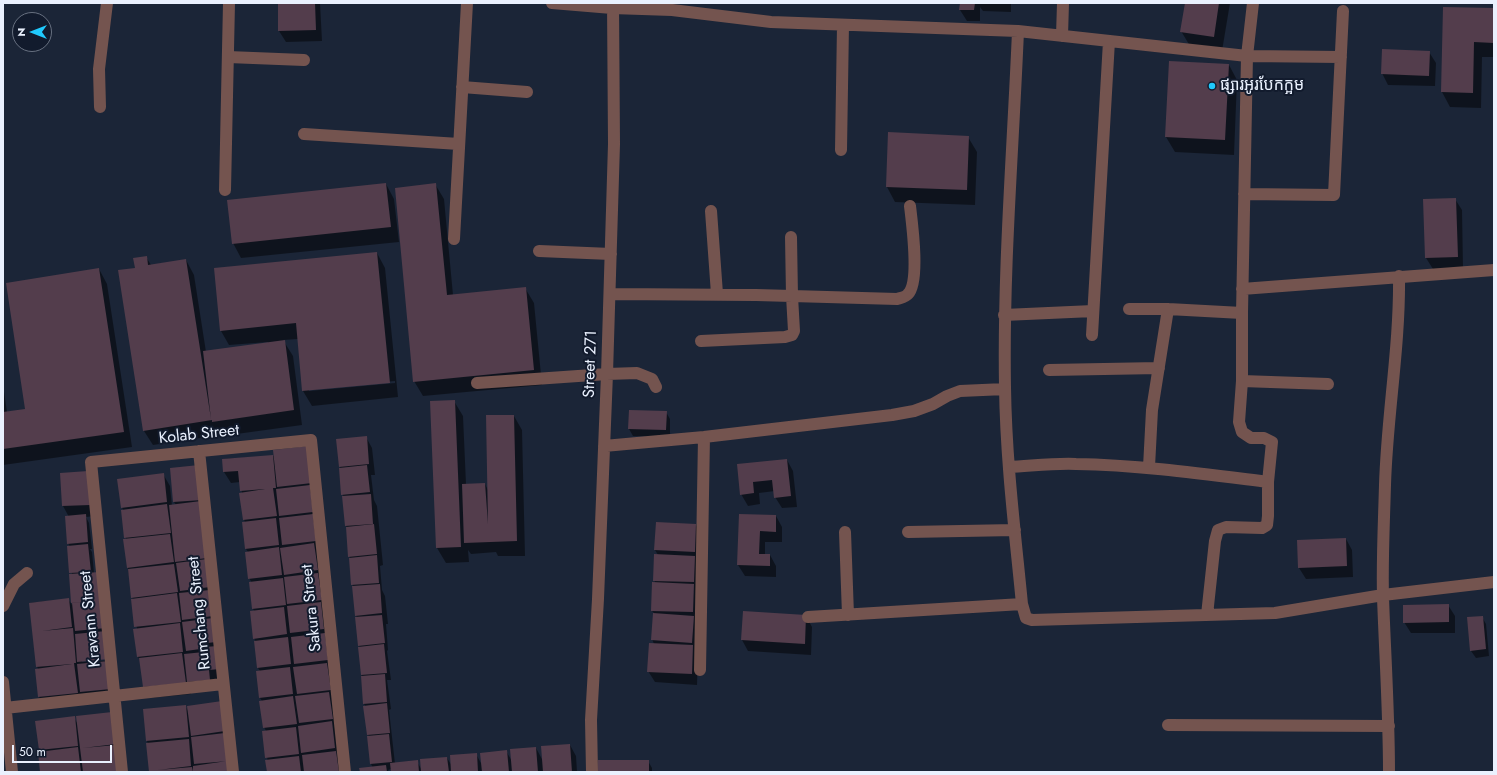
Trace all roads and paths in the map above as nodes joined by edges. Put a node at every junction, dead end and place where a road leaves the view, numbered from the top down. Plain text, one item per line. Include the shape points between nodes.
1 (107, 3) edge
2 (229, 3) edge
3 (467, 3) edge
4 (552, 3) edge
5 (1063, 3) edge
6 (1253, 3) edge
7 (613, 6) edge
8 (1343, 11) dead end
9 (843, 25) junction
10 (1018, 31) junction
11 (1062, 36) junction
12 (1109, 41) junction
13 (1247, 56) junction
14 (228, 57) junction
15 (1340, 57) junction
16 (304, 60) dead end
17 (462, 87) junction
18 (527, 92) dead end
19 (100, 107) dead end
20 (304, 134) dead end
21 (459, 144) junction
22 (841, 150) dead end
23 (224, 190) dead end
24 (1244, 194) junction
25 (910, 206) dead end
26 (710, 211) dead end
27 (791, 237) dead end
28 (454, 239) dead end
29 (539, 251) dead end
30 (611, 254) junction
31 (1494, 270) edge
32 (1399, 276) junction
33 (1242, 289) junction
34 (610, 294) junction
35 (717, 294) junction
36 (792, 296) junction
37 (1129, 309) dead end
38 (1168, 309) junction
39 (1093, 311) junction
40 (1242, 313) junction
41 (1004, 315) junction
42 (1092, 335) dead end
43 (701, 341) dead end
44 (1159, 368) junction
45 (1049, 370) dead end
46 (607, 374) junction
47 (1242, 381) junction
48 (477, 382) dead end
49 (1328, 384) dead end
50 (656, 387) dead end
51 (1005, 389) junction
52 (704, 436) junction
53 (311, 440) joint
54 (604, 446) junction
55 (199, 451) junction
56 (91, 462) joint
57 (1149, 467) junction
58 (1009, 468) junction
59 (1268, 482) junction
60 (1015, 530) junction
61 (845, 532) dead end
62 (908, 532) dead end
63 (27, 573) dead end
64 (1494, 582) edge
65 (1383, 595) junction
66 (1022, 604) junction
67 (3, 606) edge
68 (848, 614) junction
69 (1207, 615) junction
70 (808, 617) dead end
71 (700, 670) dead end
72 (3, 682) edge
73 (223, 684) junction
74 (114, 696) junction
75 (5, 708) junction
76 (1168, 725) dead end
77 (1389, 726) junction
78 (12, 772) edge
79 (122, 772) edge
80 (232, 772) edge
81 (345, 772) edge
82 (592, 772) edge
83 (1389, 772) edge

1 - 19 street via 99,70
2 - 14 street
3 - 17 street
4 - 7 street
5 - 11 street
6 - 13 street
7 - 9 street via 772,22
7 - 30 street, Street 271 via 614,144
8 - 15 street
9 - 10 street
9 - 22 street
10 - 11 street
10 - 41 street
11 - 12 street
12 - 13 street
12 - 39 street
13 - 15 street
13 - 24 street
14 - 16 street
14 - 23 street
15 - 24 street via 1334,195
17 - 18 street
17 - 21 street
20 - 21 street
21 - 28 street
24 - 33 street
25 - 36 street via 914,278 908,295 897,299
26 - 35 street
27 - 36 street
29 - 30 street
30 - 34 street, Street 271
31 - 32 street
32 - 33 street
32 - 65 street via 1398,334 1385,485
33 - 40 street
34 - 35 street
34 - 46 street, Street 271
35 - 36 street
36 - 43 street via 792,335
37 - 38 street
38 - 40 street
38 - 44 street
39 - 41 street
39 - 42 street
40 - 47 street
41 - 51 street
44 - 45 street
44 - 57 street via 1152,410
46 - 48 street
46 - 50 street via 637,373 652,379
46 - 54 street, Street 271
47 - 49 street
47 - 59 street via 1239,422 1242,432 1251,438 1264,438 1272,442
51 - 52 street via 960,391 920,409 892,415
51 - 58 street
52 - 54 street
52 - 71 street
53 - 55 street, Kolab Street
53 - 81 street, Sakura Street
54 - 82 street, Street 271 via 591,720
55 - 56 street, Kolab Street
55 - 73 street, Rumchang Street
56 - 74 street, Kravann Street
57 - 58 street via 1074,464
57 - 59 street
58 - 60 street
59 - 69 street via 1266,525 1262,528 1226,527 1218,530
60 - 62 street
60 - 66 street
61 - 68 street
63 - 67 street via 14,584
64 - 65 street
65 - 69 street via 1275,613
65 - 77 street
66 - 68 street
66 - 69 street via 1026,618 1032,620
68 - 70 street
72 - 75 street
73 - 74 street
73 - 80 street, Rumchang Street
74 - 75 street
74 - 79 street, Kravann Street
75 - 78 street
76 - 77 street
77 - 83 street

